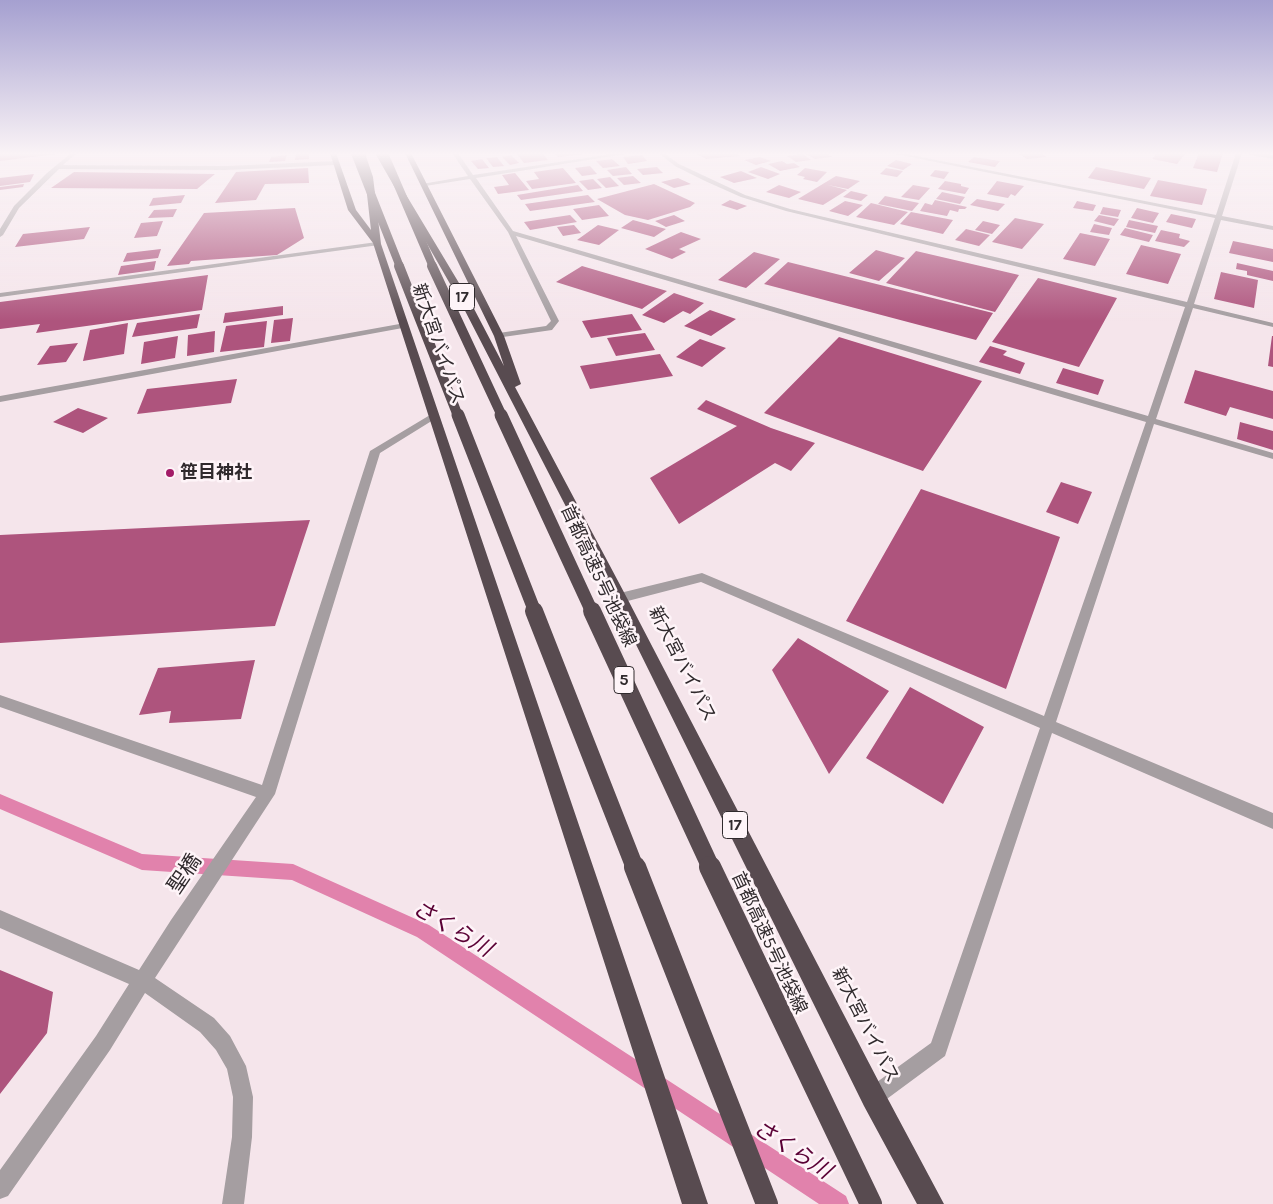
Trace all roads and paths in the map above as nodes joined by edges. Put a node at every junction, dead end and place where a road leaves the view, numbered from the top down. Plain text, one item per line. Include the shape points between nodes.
1 (15, 209) edge
2 (352, 209) edge
3 (373, 209) edge
4 (377, 209) edge
5 (407, 209) edge
6 (411, 209) edge
7 (436, 209) edge
8 (495, 209) edge
9 (785, 209) edge
10 (1175, 209) edge
11 (1222, 209) edge
12 (1219, 218) junction
13 (1273, 228) edge
14 (511, 232) junction
15 (0, 235) edge
16 (377, 244) junction
17 (0, 295) edge
18 (1190, 305) junction
19 (405, 324) junction
20 (1273, 325) edge
21 (499, 336) junction
22 (0, 399) edge
23 (435, 415) junction
24 (1151, 420) junction
25 (540, 446) junction
26 (1273, 456) edge
27 (620, 598) junction
28 (0, 701) edge
29 (1047, 724) junction
30 (267, 794) junction
31 (1273, 821) edge
32 (0, 919) edge
33 (143, 980) junction
34 (873, 1097) junction
35 (0, 1188) edge
36 (233, 1204) edge
37 (695, 1204) edge
38 (767, 1204) edge
39 (871, 1204) edge
40 (931, 1204) edge

1 - 15 street
2 - 16 highway
3 - 16 highway, 新大宮バイパス
4 - 38 highway, bridge
5 - 39 highway, 首都高速5号池袋線 / 5, bridge via 717,882
6 - 25 highway, 新大宮バイパス / 17 via 466,303
7 - 21 highway, 17
8 - 14 street
9 - 18 street
10 - 12 street
11 - 12 street
12 - 13 street
12 - 18 street
14 - 21 street via 555,320 548,328
14 - 24 street
16 - 17 street
16 - 19 highway, 新大宮バイパス
18 - 20 street
18 - 24 street
19 - 22 street
19 - 23 highway, 新大宮バイパス
21 - 25 highway, 17
23 - 30 street, 聖橋 via 375,451
23 - 37 highway, 新大宮バイパス
24 - 26 street
24 - 29 street
25 - 27 highway, 新大宮バイパス / 17
27 - 29 street via 702,576
27 - 34 highway, 新大宮バイパス / 17
28 - 30 street
29 - 31 street
29 - 34 street via 938,1049
30 - 33 street, 聖橋
32 - 33 street
33 - 35 street, 聖橋 via 103,1043
33 - 36 street via 207,1025 223,1043 236,1066 243,1097 242,1137
34 - 40 highway, 新大宮バイパス / 17

